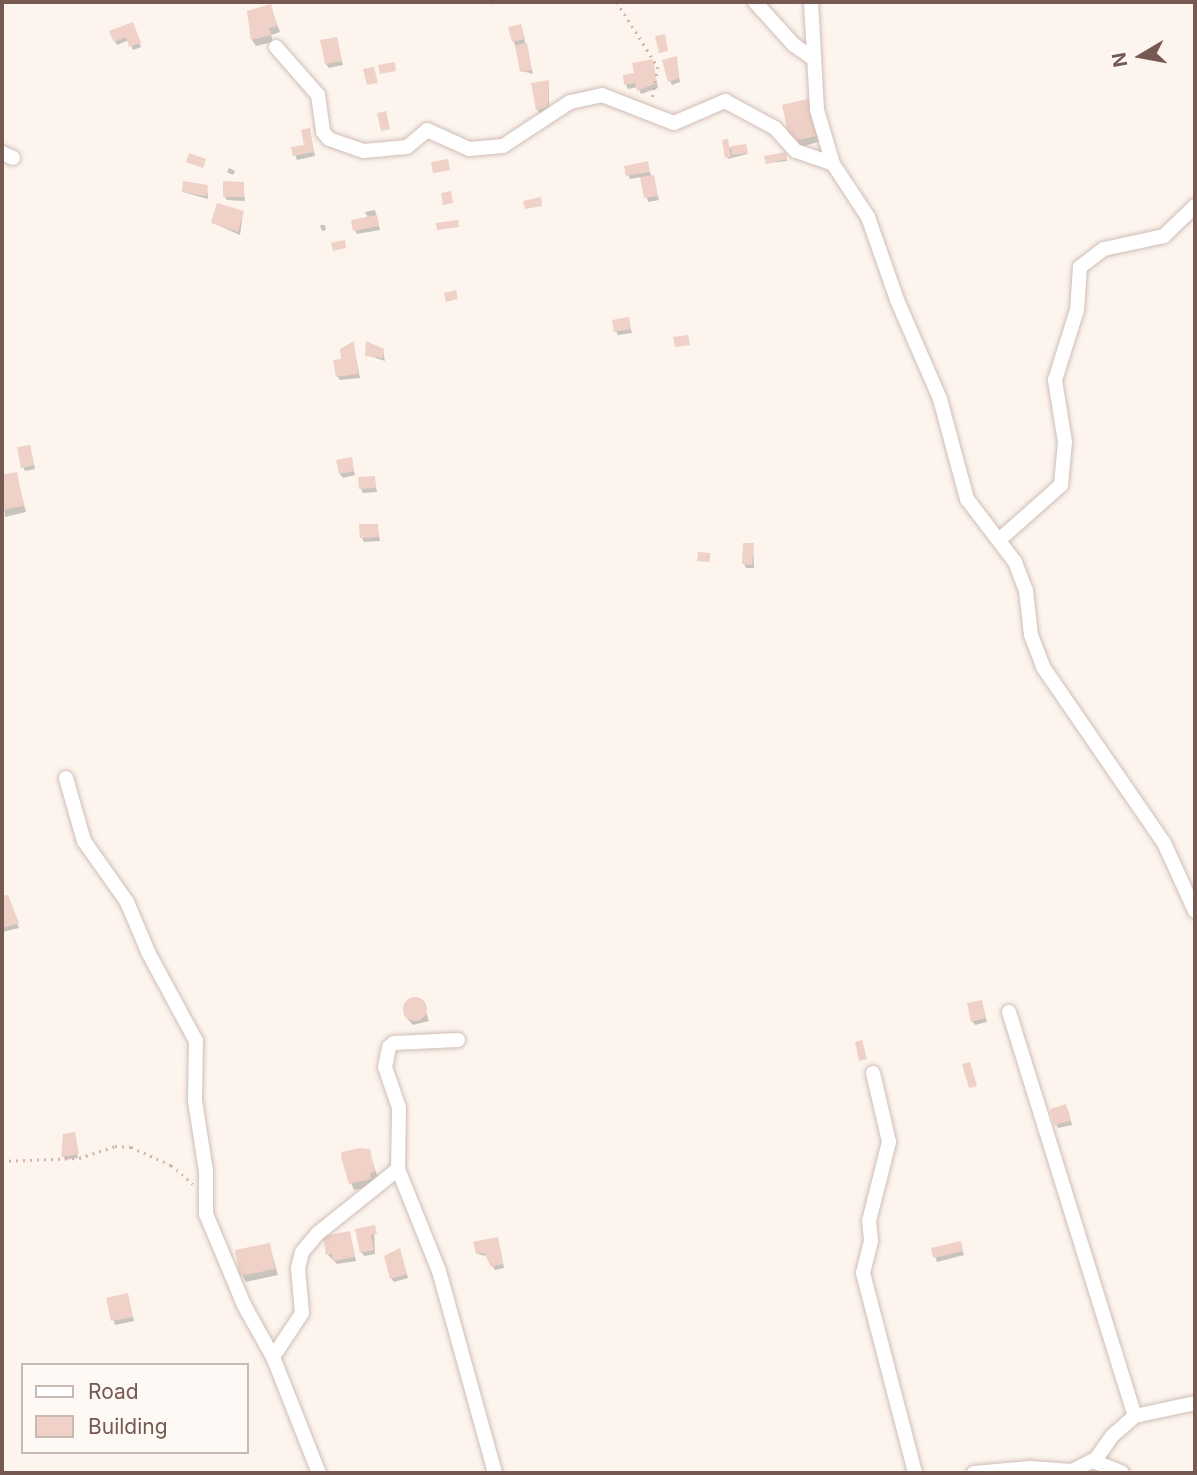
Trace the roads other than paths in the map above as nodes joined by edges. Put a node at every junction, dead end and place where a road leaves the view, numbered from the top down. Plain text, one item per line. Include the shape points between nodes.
1 (755, 2) edge
2 (811, 2) edge
3 (276, 47) dead end
4 (811, 57) junction
5 (833, 164) junction
6 (1195, 206) edge
7 (999, 540) junction
8 (66, 778) dead end
9 (1195, 911) edge
10 (1009, 1013) dead end
11 (458, 1040) dead end
12 (873, 1073) dead end
13 (398, 1169) junction
14 (273, 1357) junction
15 (1195, 1403) edge
16 (1135, 1416) junction
17 (1093, 1461) junction
18 (320, 1473) edge
19 (495, 1473) edge
20 (915, 1473) edge
21 (974, 1473) edge
22 (1122, 1473) edge

1 - 4 street via 793,46
2 - 4 street
3 - 5 street via 318,95 323,132 329,139 364,151 407,147 427,130 469,149 503,146 584,96 616,97 664,122 684,122 701,108 725,101 775,128 796,152
4 - 5 street via 817,110
5 - 7 street via 868,217 897,300 940,399 967,499
6 - 7 street via 1164,236 1104,249 1080,267 1077,310 1055,380 1065,442 1061,485
7 - 9 street via 1026,592 1031,635 1043,667 1164,843
8 - 14 street via 84,841 127,901 196,1041 195,1101 206,1171 206,1214 244,1305
10 - 16 street
11 - 13 street via 405,1040 389,1047 387,1079 399,1108
12 - 20 street via 889,1142 863,1273
13 - 14 street via 317,1234 302,1252 298,1268 302,1313
13 - 19 street via 439,1271
14 - 18 street
15 - 16 street
16 - 17 street
17 - 21 street via 1060,1472 1030,1468
17 - 22 street

